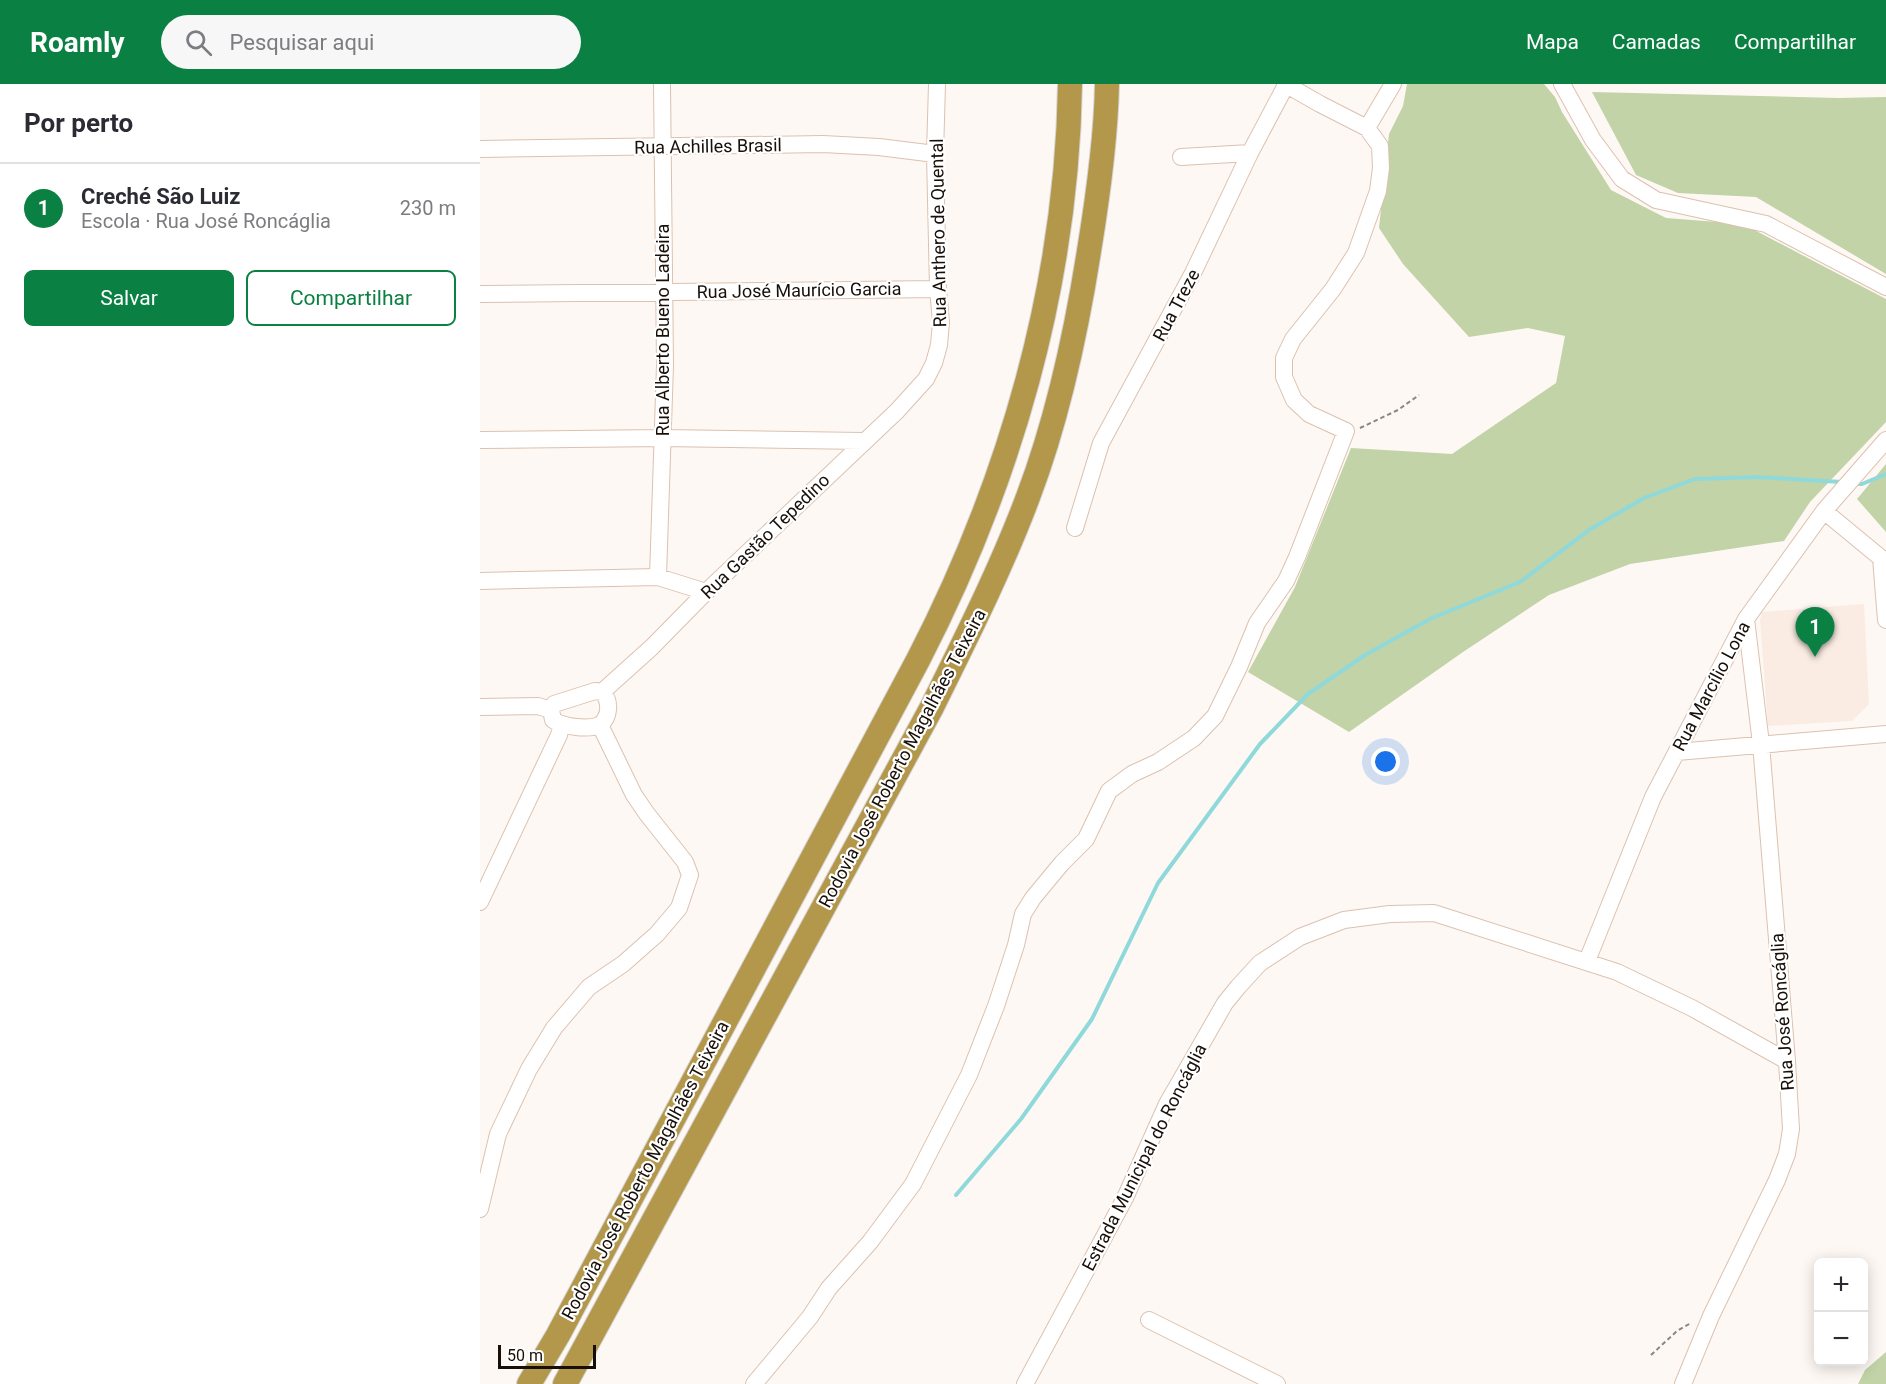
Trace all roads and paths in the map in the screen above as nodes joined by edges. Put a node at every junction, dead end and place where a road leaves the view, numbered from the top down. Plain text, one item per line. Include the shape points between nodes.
1 (662, 84) edge
2 (937, 84) edge
3 (1070, 84) edge
4 (1107, 84) edge
5 (1286, 84) edge
6 (1393, 84) edge
7 (1562, 84) edge
8 (1367, 128) junction
9 (662, 147) junction
10 (480, 149) edge
11 (1250, 153) junction
12 (935, 154) junction
13 (1181, 157) dead end
14 (1886, 287) edge
15 (938, 289) junction
16 (664, 292) junction
17 (480, 294) edge
18 (927, 379) joint
19 (1419, 395) dead end
20 (1346, 431) junction
21 (662, 438) junction
22 (480, 440) edge
23 (1886, 440) edge
24 (864, 441) junction
25 (1824, 511) junction
26 (1075, 528) dead end
27 (1884, 559) edge
28 (658, 577) junction
29 (480, 581) edge
30 (706, 592) junction
31 (1746, 619) junction
32 (1886, 620) edge
33 (602, 692) junction
34 (480, 707) edge
35 (550, 710) junction
36 (562, 724) junction
37 (600, 725) junction
38 (1886, 734) edge
39 (1761, 744) junction
40 (1677, 752) junction
41 (480, 902) edge
42 (1587, 962) junction
43 (1787, 1061) junction
44 (480, 1209) edge
45 (1710, 1316) junction
46 (1149, 1320) dead end
47 (1651, 1355) dead end
48 (529, 1384) edge
49 (565, 1384) edge
50 (754, 1384) edge
51 (1025, 1384) edge
52 (1277, 1384) edge
53 (1683, 1384) edge

1 - 9 street, Rua Alberto Bueno Ladeira
2 - 12 street, Rua Anthero de Quental
3 - 48 highway, Rodovia José Roberto Magalhães Teixeira via 1065,183 1048,286 1029,376 986,510 922,651
4 - 49 highway, Rodovia José Roberto Magalhães Teixeira via 1101,167 1085,279 1070,356 1029,496 982,606 932,707
5 - 8 street
5 - 11 street, Rua Treze
6 - 8 street
7 - 14 street via 1593,140 1622,179 1656,200 1766,224
8 - 20 street via 1380,146 1382,168 1356,253 1293,339 1284,358 1284,377 1294,400 1309,414
9 - 10 street, Rua Achilles Brasil
9 - 12 street, Rua Achilles Brasil via 823,144
9 - 16 street, Rua Alberto Bueno Ladeira
11 - 13 street
11 - 26 street, Rua Treze via 1193,273 1101,443
12 - 15 street, Rua Anthero de Quental
15 - 16 street, Rua José Maurício Garcia
15 - 18 street, Rua Anthero de Quental via 939,345
16 - 17 street, Rua José Maurício Garcia
16 - 21 street, Rua Alberto Bueno Ladeira
18 - 24 street, Rua Gastão Tepedino
19 - 20 path via 1398,410
20 - 50 street via 1286,581 1257,623 1215,716 1194,738 1109,791 1086,839 1033,898 1023,914 996,1006 969,1075 914,1184
21 - 22 street
21 - 24 street
21 - 28 street, Rua Alberto Bueno Ladeira
23 - 25 street, Rua Marcílio Lona
24 - 30 street, Rua Gastão Tepedino
25 - 27 street
25 - 31 street, Rua Marcílio Lona
27 - 32 street
28 - 29 street
28 - 30 street
30 - 33 street, Rua Gastão Tepedino
31 - 39 street, Rua José Roncáglia
31 - 40 street, Rua Marcílio Lona
33 - 35 street via 554,704
33 - 37 street via 607,699 608,715
34 - 35 street via 538,706
35 - 36 street via 553,720
36 - 37 street via 592,728
36 - 41 street
37 - 44 street via 634,795 688,866 690,875 679,908 657,934 589,987 554,1028 498,1134
38 - 39 street
39 - 40 street
39 - 43 street, Rua José Roncáglia
40 - 42 street, Rua Marcílio Lona via 1653,797
42 - 43 street, Estrada Municipal do Roncáglia via 1692,1008
42 - 51 street, Estrada Municipal do Roncáglia via 1434,913 1344,920 1300,937 1260,963 1225,1003 1167,1104 1125,1198
43 - 45 street, Rua José Roncáglia via 1791,1129 1787,1154
45 - 47 path via 1692,1322
45 - 53 street, Rua José Roncáglia
46 - 52 street

